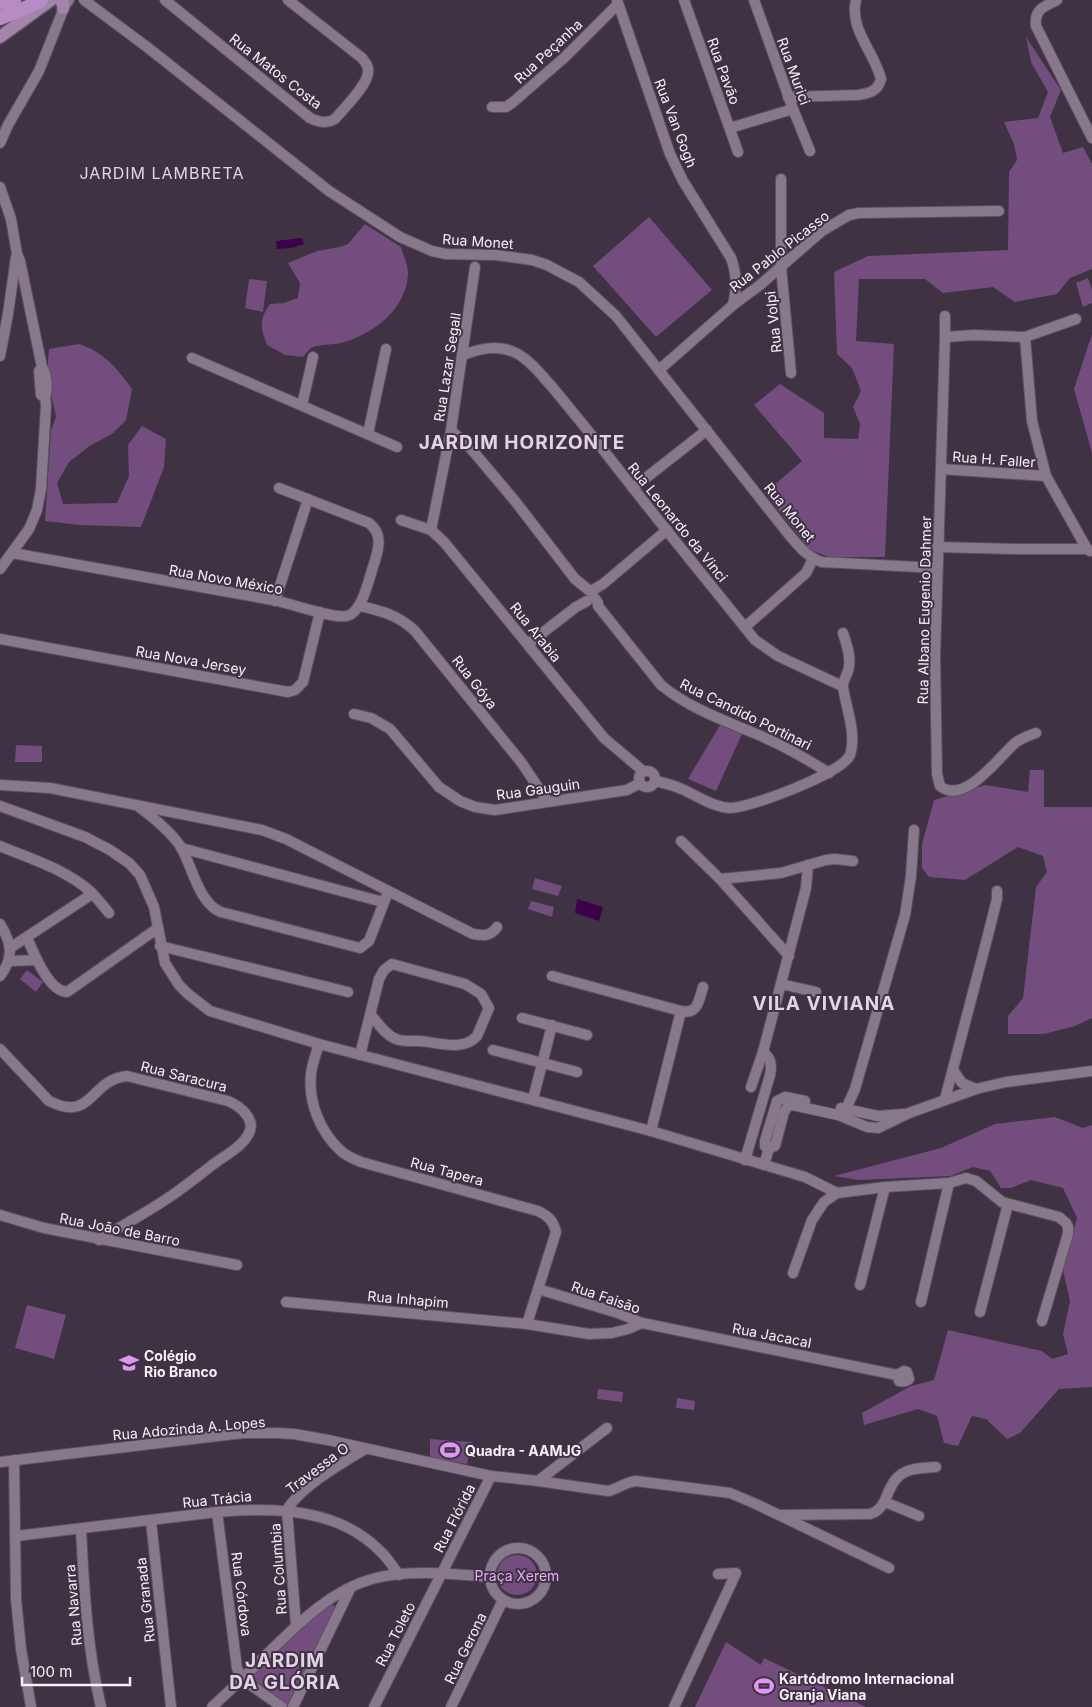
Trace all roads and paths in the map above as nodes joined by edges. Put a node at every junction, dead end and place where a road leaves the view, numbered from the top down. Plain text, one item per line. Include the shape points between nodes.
1 (14, 0) edge
2 (84, 0) edge
3 (165, 0) edge
4 (288, 0) edge
5 (684, 0) edge
6 (754, 0) edge
7 (856, 0) edge
8 (1056, 0) edge
9 (55, 1) edge
10 (617, 2) edge
11 (0, 3) edge
12 (0, 18) edge
13 (15, 27) junction
14 (0, 37) edge
15 (0, 45) edge
16 (788, 97) junction
17 (492, 107) dead end
18 (792, 109) junction
19 (730, 128) junction
20 (1092, 138) edge
21 (0, 143) edge
22 (810, 151) dead end
23 (738, 152) dead end
24 (781, 179) dead end
25 (0, 187) edge
26 (999, 211) dead end
27 (17, 254) junction
28 (475, 267) dead end
29 (781, 268) junction
30 (733, 305) junction
31 (945, 316) dead end
32 (1076, 319) dead end
33 (946, 336) junction
34 (1025, 337) junction
35 (466, 338) junction
36 (386, 349) dead end
37 (482, 349) junction
38 (463, 355) junction
39 (0, 356) edge
40 (313, 357) dead end
41 (192, 358) dead end
42 (659, 370) junction
43 (791, 373) dead end
44 (302, 405) junction
45 (451, 430) junction
46 (707, 430) junction
47 (368, 434) junction
48 (464, 444) junction
49 (448, 445) junction
50 (397, 447) dead end
51 (941, 469) junction
52 (1046, 476) junction
53 (279, 488) dead end
54 (633, 488) junction
55 (308, 499) junction
56 (401, 520) dead end
57 (431, 530) junction
58 (667, 530) junction
59 (938, 547) junction
60 (1089, 550) edge
61 (12, 553) junction
62 (813, 559) junction
63 (937, 568) junction
64 (0, 569) edge
65 (590, 597) junction
66 (276, 600) junction
67 (360, 606) junction
68 (320, 612) junction
69 (745, 627) junction
70 (843, 633) dead end
71 (0, 639) edge
72 (528, 644) junction
73 (842, 686) junction
74 (354, 714) dead end
75 (1036, 733) dead end
76 (643, 771) junction
77 (829, 773) junction
78 (655, 780) junction
79 (640, 783) junction
80 (0, 785) edge
81 (548, 802) junction
82 (136, 805) junction
83 (0, 806) edge
84 (914, 830) dead end
85 (681, 841) dead end
86 (0, 846) edge
87 (181, 848) junction
88 (853, 861) dead end
89 (808, 865) junction
90 (720, 879) junction
91 (997, 890) dead end
92 (388, 892) junction
93 (92, 894) junction
94 (383, 902) junction
95 (108, 913) dead end
96 (0, 924) edge
97 (497, 926) dead end
98 (158, 928) junction
99 (27, 938) junction
100 (160, 946) junction
101 (10, 948) junction
102 (789, 956) junction
103 (36, 960) junction
104 (10, 961) junction
105 (0, 976) edge
106 (552, 976) dead end
107 (781, 984) junction
108 (703, 987) dead end
109 (348, 992) dead end
110 (816, 992) dead end
111 (681, 1011) junction
112 (371, 1015) junction
113 (522, 1018) dead end
114 (552, 1025) junction
115 (587, 1035) dead end
116 (319, 1044) junction
117 (0, 1049) edge
118 (492, 1050) dead end
119 (763, 1052) junction
120 (360, 1054) junction
121 (541, 1063) junction
122 (953, 1070) junction
123 (1092, 1071) edge
124 (577, 1072) dead end
125 (751, 1087) dead end
126 (855, 1089) junction
127 (976, 1089) junction
128 (533, 1099) junction
129 (944, 1099) junction
130 (860, 1111) junction
131 (909, 1113) junction
132 (885, 1115) junction
133 (849, 1116) junction
134 (878, 1128) junction
135 (651, 1130) junction
136 (766, 1137) junction
137 (778, 1139) junction
138 (769, 1148) junction
139 (746, 1160) junction
140 (764, 1165) junction
141 (949, 1183) junction
142 (885, 1187) junction
143 (837, 1193) junction
144 (1008, 1204) junction
145 (0, 1215) edge
146 (99, 1240) junction
147 (237, 1265) dead end
148 (793, 1273) dead end
149 (860, 1285) dead end
150 (538, 1289) junction
151 (286, 1302) dead end
152 (921, 1302) dead end
153 (980, 1312) dead end
154 (1042, 1322) dead end
155 (642, 1323) junction
156 (527, 1324) junction
157 (897, 1375) dead end
158 (606, 1428) dead end
159 (365, 1449) junction
160 (14, 1460) junction
161 (0, 1462) edge
162 (936, 1467) dead end
163 (491, 1476) junction
164 (538, 1480) junction
165 (884, 1502) junction
166 (288, 1510) junction
167 (217, 1512) junction
168 (780, 1515) junction
169 (919, 1516) dead end
170 (151, 1521) junction
171 (81, 1529) junction
172 (16, 1536) junction
173 (888, 1568) dead end
174 (441, 1573) junction
175 (718, 1574) dead end
176 (399, 1575) junction
177 (490, 1577) junction
178 (350, 1588) junction
179 (503, 1600) junction
180 (296, 1626) junction
181 (242, 1679) junction
182 (31, 1707) edge
183 (101, 1707) edge
184 (171, 1707) edge
185 (212, 1707) edge
186 (282, 1707) edge
187 (293, 1707) edge
188 (374, 1707) edge
189 (451, 1707) edge
190 (674, 1707) edge

1 - 11 highway
2 - 42 street, Rua Monet via 329,191 400,237 446,254 532,260 579,282 616,316
3 - 4 street, Rua Matos Costa via 310,118 330,122 363,85 369,70 367,64
5 - 19 street, Rua Pavão
6 - 16 street, Rua Murici
7 - 16 street via 855,21 881,78 880,84 874,91 858,95
8 - 20 street via 1038,11 1036,26
9 - 12 highway
9 - 13 main road
9 - 21 street via 39,71
10 - 17 street, Rua Peçanha via 564,57 512,103 506,107
10 - 30 street, Rua Van Gogh via 670,154 733,265 736,279
13 - 14 main road
13 - 15 main road
16 - 18 street, Rua Murici
18 - 19 street
18 - 22 street, Rua Murici
19 - 23 street, Rua Pavão
24 - 29 street, Rua Volpi
25 - 27 street via 11,219
26 - 29 street, Rua Pablo Picasso via 859,213 822,231
27 - 39 street
27 - 61 street via 42,367 39,371 41,395 45,397 46,405 37,510
28 - 35 street, Rua Lazar Segall
29 - 30 street, Rua Pablo Picasso
29 - 43 street, Rua Volpi
30 - 42 street, Rua Pablo Picasso
31 - 33 street, Rua Albano Eugenio Dahmer
32 - 34 street
33 - 34 street
33 - 51 street, Rua Albano Eugenio Dahmer
34 - 52 street via 1032,421
35 - 37 street
35 - 38 street, Rua Lazar Segall
36 - 47 street
37 - 38 street, Rua Leonardo da Vinci
37 - 54 street, Rua Leonardo da Vinci via 493,347 517,353 536,369
38 - 45 street, Rua Lazar Segall
40 - 44 street
41 - 44 street
42 - 46 street, Rua Monet
44 - 47 street
45 - 48 street, Rua Candido Portinari
45 - 49 street, Rua Lazar Segall
46 - 54 street
46 - 62 street, Rua Monet via 786,531
47 - 50 street
48 - 49 street
48 - 65 street, Rua Candido Portinari via 515,501
49 - 57 street, Rua Lazar Segall
51 - 52 street, Rua H. Faller
51 - 59 street, Rua Albano Eugenio Dahmer
52 - 60 street
53 - 55 street
54 - 58 street, Rua Leonardo da Vinci
55 - 66 street
55 - 67 street via 369,522 375,528 380,544
56 - 57 street, Rua Arabia
57 - 72 street, Rua Arabia via 459,558
58 - 65 street
58 - 69 street, Rua Leonardo da Vinci
59 - 60 street
59 - 63 street, Rua Albano Eugenio Dahmer
61 - 64 street
61 - 66 street, Rua Novo México
62 - 63 street, Rua Monet
62 - 69 street via 806,573
63 - 75 street, Rua Albano Eugenio Dahmer via 935,656 937,774 940,786 954,792 970,785 1015,744
65 - 72 street
65 - 77 street, Rua Candido Portinari via 661,685 679,699 763,737
66 - 68 street, Rua Novo México
67 - 68 street, Rua Novo México via 347,616
67 - 81 street, Rua Góya via 393,615 415,631 521,762
68 - 71 street, Rua Nova Jersey via 303,682 288,692
69 - 73 street, Rua Leonardo da Vinci via 755,640 778,656
70 - 73 street via 850,665
72 - 76 street, Rua Arabia via 604,738
73 - 77 street via 852,745 847,760
74 - 81 street, Rua Gauguin via 371,718 390,729 439,786 460,801 485,810
76 - 78 street, Rua Arabia via 652,772
76 - 79 street
77 - 78 street, Rua Arabia via 766,799 731,808 709,803
78 - 79 street via 649,787
79 - 81 street, Rua Gauguin via 627,790
80 - 82 street via 50,788
82 - 87 street via 160,823
82 - 92 street via 262,830 286,839
83 - 98 street via 85,837 129,863 148,890
84 - 126 street via 905,915
85 - 90 street
86 - 93 street via 59,871
87 - 94 street
87 - 94 street via 207,903 215,910 298,933 360,948 369,941
88 - 89 street via 835,859
89 - 90 street via 781,873
89 - 102 street via 806,888
90 - 102 street
91 - 122 street
92 - 94 street
92 - 97 street via 473,934 488,935
93 - 95 street
93 - 99 street
96 - 101 street
98 - 100 street
98 - 103 street via 67,992 55,987
99 - 101 street
99 - 103 street
100 - 109 street
100 - 116 street via 165,963 179,984 210,1012
101 - 104 street
102 - 107 street
103 - 104 street
104 - 105 street
106 - 111 street
107 - 110 street
107 - 119 street
108 - 111 street via 697,1007 692,1012
111 - 135 street
112 - 112 street via 395,1039 445,1045 474,1040 489,1008 481,994 465,984 392,964 379,979
112 - 120 street
113 - 114 street
114 - 115 street
114 - 121 street
116 - 120 street
116 - 150 street, Rua Tapera via 311,1073 311,1097 318,1121 342,1152 361,1162 549,1216 556,1232
117 - 146 street, Rua Saracura via 50,1101 60,1106 79,1107 104,1084 127,1076 228,1101 247,1115 250,1131 246,1139 164,1200
118 - 121 street
119 - 125 street
119 - 139 street via 770,1061 770,1075
120 - 128 street
121 - 124 street
121 - 128 street
122 - 127 street via 962,1083
122 - 129 street
123 - 127 street
126 - 130 street
126 - 133 street
127 - 129 street
128 - 135 street
129 - 131 street
130 - 132 street
130 - 133 street
131 - 132 street
131 - 134 street
132 - 134 street
133 - 134 street via 867,1127
133 - 136 street via 785,1097 779,1099 774,1107
133 - 137 street via 788,1106
135 - 139 street
136 - 137 street
136 - 138 street via 765,1146
137 - 138 street via 775,1146
138 - 140 street
139 - 140 street
140 - 143 street via 805,1177
141 - 142 street
141 - 144 street via 966,1178 973,1180
141 - 152 street
142 - 143 street
142 - 149 street
143 - 148 street via 824,1202 812,1220
144 - 153 street
144 - 154 street via 1054,1215 1068,1227
145 - 146 street, Rua João de Barro
146 - 147 street, Rua João de Barro
150 - 155 street, Rua Faisão
150 - 156 street, Rua Tapera
151 - 156 street, Rua Inhapim
155 - 156 street, Rua Faisão via 601,1334
155 - 157 street, Rua Jacacal
158 - 164 street
159 - 160 street, Rua Adozinda A. Lopes via 294,1434 244,1433
159 - 163 street, Rua Adozinda A. Lopes
159 - 166 street, Travessa O via 334,1468 293,1502
160 - 161 street, Rua Adozinda A. Lopes
160 - 172 street
162 - 165 street via 911,1470 898,1476
163 - 164 street, Rua Adozinda A. Lopes
163 - 174 street, Rua Flórida
164 - 168 street, Rua Adozinda A. Lopes via 608,1491 629,1481 662,1483 730,1493
165 - 168 street via 877,1512 870,1514
165 - 169 street
166 - 167 street, Rua Trácia
166 - 176 street, Rua Trácia via 327,1520 362,1535
166 - 180 street, Rua Columbia
167 - 170 street, Rua Trácia
167 - 181 street, Rua Córdova via 237,1668
168 - 173 street, Rua Adozinda A. Lopes
170 - 171 street, Rua Trácia
170 - 184 street, Rua Granada
171 - 172 street, Rua Trácia
171 - 183 street, Rua Navarra via 87,1620
172 - 182 street via 16,1599
174 - 176 street
174 - 177 street
174 - 188 street, Rua Toleto
175 - 190 street via 736,1573
176 - 178 street via 372,1579
177 - 179 street via 496,1594
177 - 179 street via 494,1560 510,1549 528,1549 542,1561 546,1579 538,1596 521,1604
178 - 180 street
178 - 187 street
179 - 189 street, Rua Gerona
180 - 181 street
181 - 185 street
181 - 186 street

